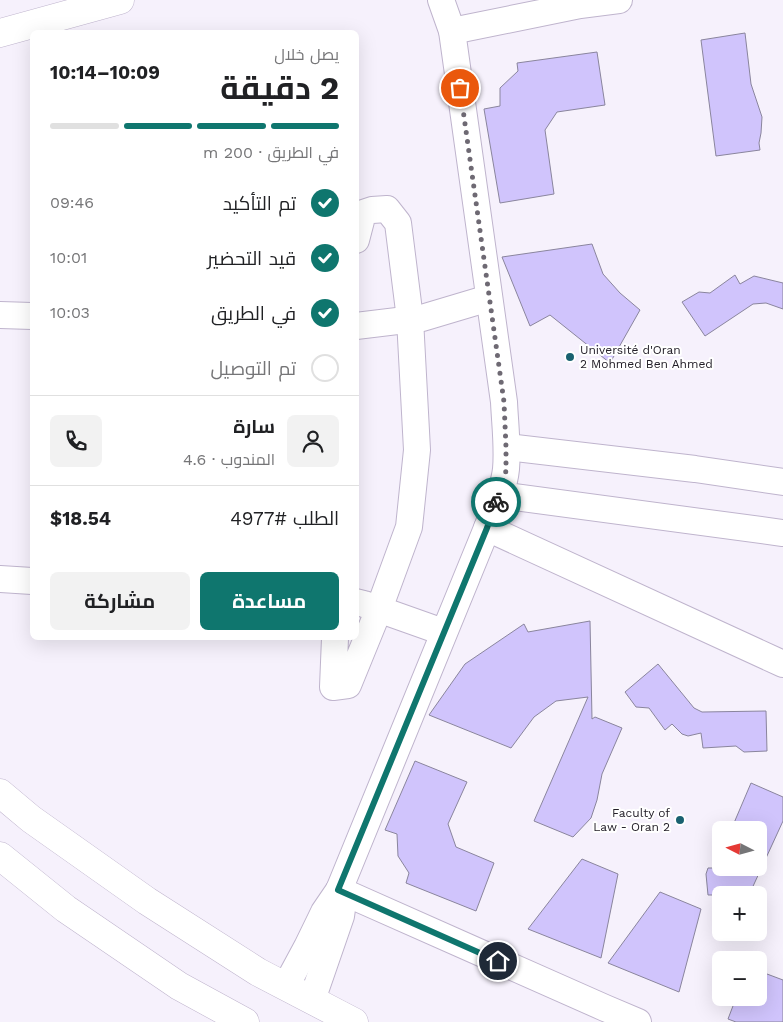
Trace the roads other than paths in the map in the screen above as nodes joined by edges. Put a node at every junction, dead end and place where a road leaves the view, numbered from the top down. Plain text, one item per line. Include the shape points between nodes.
1 (120, 0) edge
2 (441, 0) edge
3 (461, 0) edge
4 (619, 0) edge
5 (60, 8) edge
6 (452, 31) junction
7 (0, 33) edge
8 (359, 229) edge
9 (489, 298) junction
10 (0, 315) edge
11 (30, 316) edge
12 (410, 319) junction
13 (359, 326) edge
14 (506, 447) junction
15 (783, 482) edge
16 (499, 495) junction
17 (487, 528) junction
18 (783, 533) edge
19 (0, 579) edge
20 (30, 581) edge
21 (368, 606) edge
22 (443, 632) junction
23 (335, 640) edge
24 (783, 664) edge
25 (0, 793) edge
26 (0, 856) edge
27 (338, 890) junction
28 (286, 986) junction
29 (312, 1000) junction
30 (245, 1022) edge
31 (354, 1022) edge
32 (638, 1022) edge

1 - 5 main road
2 - 6 lane
3 - 6 lane
4 - 6 lane
5 - 7 main road
6 - 9 lane
8 - 12 lane via 363,214 372,210 387,209 398,223
9 - 12 lane
9 - 14 lane via 504,402
10 - 11 lane
12 - 13 lane
12 - 21 lane via 417,450 409,527
14 - 15 lane
14 - 16 lane via 506,471
16 - 17 lane
16 - 18 lane
17 - 22 lane
17 - 24 lane
19 - 20 lane
21 - 22 lane
21 - 23 lane via 348,685 333,687
22 - 27 lane
25 - 28 main road via 31,819 147,901 258,972
26 - 30 main road via 66,909 179,986
27 - 28 lane
27 - 29 lane via 341,916
27 - 32 lane
28 - 29 main road
29 - 31 main road

